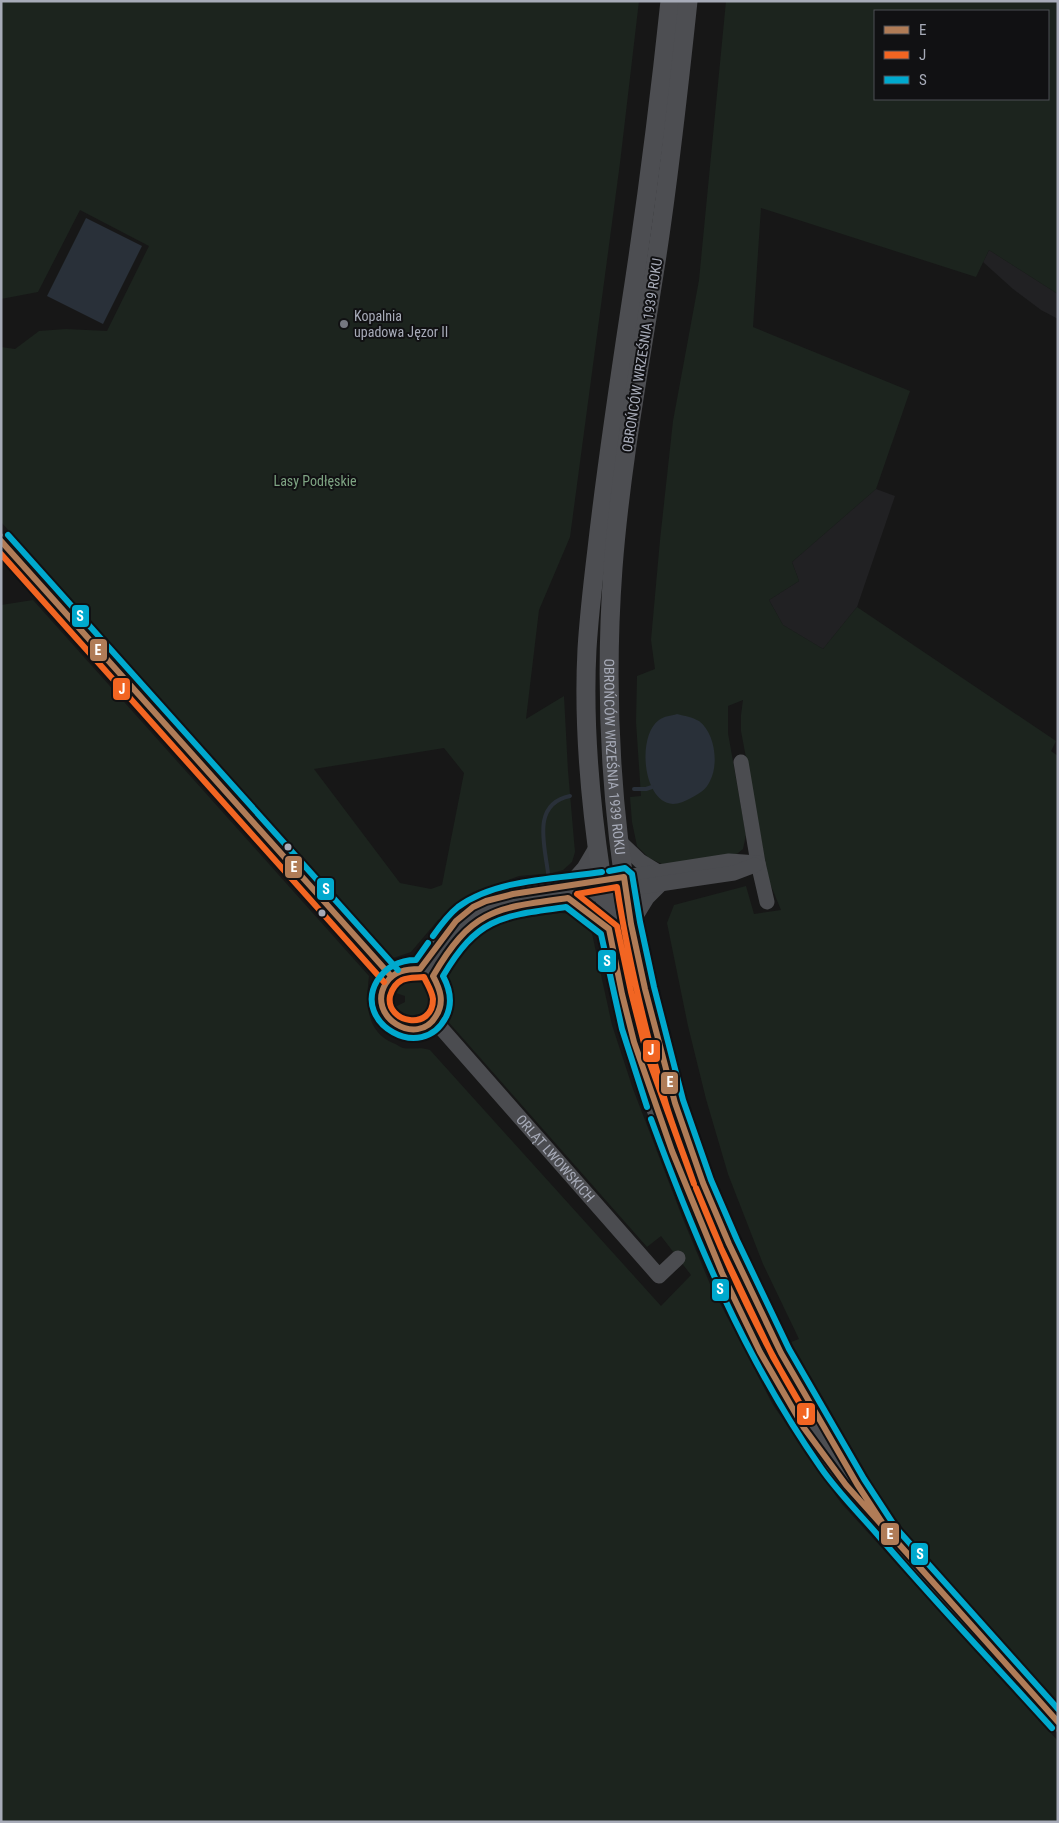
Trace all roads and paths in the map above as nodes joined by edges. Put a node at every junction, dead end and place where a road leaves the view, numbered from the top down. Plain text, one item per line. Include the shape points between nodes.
1 (670, 1) edge
2 (688, 1) edge
3 (1, 541) edge
4 (741, 762) dead end
5 (619, 841) junction
6 (597, 846) junction
7 (758, 863) junction
8 (660, 878) junction
9 (625, 883) junction
10 (602, 886) junction
11 (568, 892) junction
12 (767, 902) dead end
13 (631, 924) junction
14 (609, 929) junction
15 (426, 973) junction
16 (391, 976) junction
17 (434, 1020) junction
18 (678, 1258) dead end
19 (888, 1533) junction
20 (1058, 1722) edge

1 - 6 main road, OBROŃCÓW WRZEŚNIA 1939 ROKU via 648,190 606,464 589,624 587,724
2 - 5 main road, OBROŃCÓW WRZEŚNIA 1939 ROKU via 665,199 625,462 614,560 610,692
3 - 16 street
4 - 7 street
5 - 8 street
5 - 9 main road, OBROŃCÓW WRZEŚNIA 1939 ROKU
6 - 10 main road, OBROŃCÓW WRZEŚNIA 1939 ROKU
6 - 11 street
7 - 8 street via 729,861
7 - 12 street
8 - 9 street
8 - 13 street
9 - 10 street
9 - 13 main road, OBROŃCÓW WRZEŚNIA 1939 ROKU
10 - 11 street
10 - 14 main road, OBROŃCÓW WRZEŚNIA 1939 ROKU
11 - 14 street
11 - 15 street via 484,917 460,935 443,959
13 - 19 main road, OBROŃCÓW WRZEŚNIA 1939 ROKU via 675,1102 728,1244 785,1360
14 - 19 main road, OBROŃCÓW WRZEŚNIA 1939 ROKU via 640,1060 683,1179 722,1273 806,1430 848,1488
15 - 16 street via 404,969
15 - 17 street via 439,984 442,993 442,1003
16 - 17 street via 381,997 389,1020 411,1030
17 - 18 street, ORLĄT LWOWSKICH via 659,1276
19 - 20 main road

